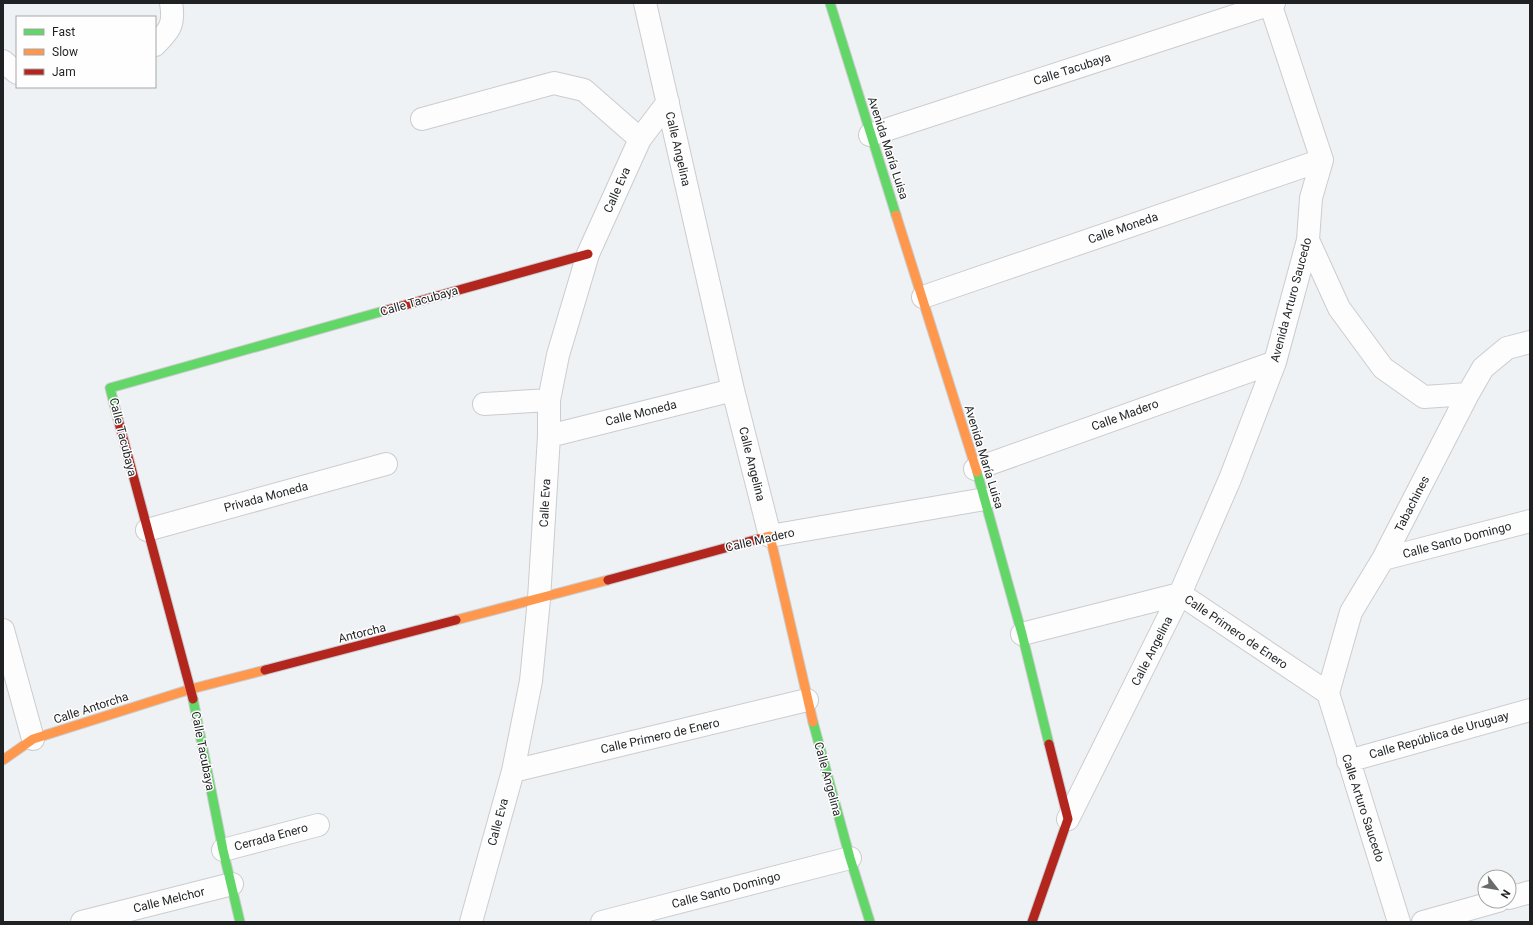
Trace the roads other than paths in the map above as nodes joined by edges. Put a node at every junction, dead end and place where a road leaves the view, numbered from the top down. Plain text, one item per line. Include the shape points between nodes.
1 (171, 3) edge
2 (645, 3) edge
3 (830, 3) edge
4 (1271, 3) edge
5 (156, 44) edge
6 (668, 102) junction
7 (422, 119) dead end
8 (870, 135) junction
9 (640, 139) junction
10 (1322, 160) junction
11 (1308, 240) junction
12 (588, 254) junction
13 (923, 297) junction
14 (1530, 342) edge
15 (1275, 362) junction
16 (733, 390) junction
17 (1468, 394) junction
18 (549, 400) junction
19 (484, 404) dead end
20 (549, 436) junction
21 (386, 464) dead end
22 (975, 469) junction
23 (1230, 479) joint
24 (985, 499) junction
25 (1530, 521) edge
26 (147, 530) junction
27 (770, 536) junction
28 (1383, 560) junction
29 (1180, 594) junction
30 (539, 599) junction
31 (3, 630) edge
32 (1022, 634) junction
33 (191, 689) junction
34 (1328, 693) junction
35 (807, 700) junction
36 (1530, 710) edge
37 (33, 739) junction
38 (3, 760) edge
39 (1348, 761) junction
40 (512, 771) junction
41 (1068, 819) junction
42 (318, 825) dead end
43 (223, 850) junction
44 (850, 858) junction
45 (232, 884) junction
46 (1530, 892) edge
47 (1517, 896) edge
48 (1477, 907) edge
49 (82, 922) edge
50 (240, 922) edge
51 (471, 922) edge
52 (602, 922) edge
53 (870, 922) edge
54 (1032, 922) edge
55 (1399, 922) edge
56 (1423, 922) edge

1 - 5 street via 170,30
2 - 6 street, Calle Angelina
3 - 8 street, Avenida María Luisa
4 - 8 street, Calle Tacubaya
4 - 10 street
6 - 9 street, Calle Eva
6 - 16 street, Calle Angelina
7 - 9 street via 554,83 584,90
8 - 13 street, Avenida María Luisa
9 - 12 street, Calle Eva
10 - 11 street, Avenida Arturo Saucedo via 1311,198
10 - 13 street, Calle Moneda
11 - 15 street, Avenida Arturo Saucedo
11 - 17 street via 1339,308 1383,368 1424,397
12 - 18 street, Calle Eva via 558,354
12 - 26 street, Calle Tacubaya via 110,388
13 - 22 street, Avenida María Luisa
14 - 17 street, Tabachines via 1507,348 1483,368
15 - 22 street, Calle Madero
15 - 23 street, Avenida Arturo Saucedo
16 - 20 street, Calle Moneda
16 - 27 street, Calle Angelina
17 - 28 street, Tabachines
18 - 19 street
18 - 20 street, Calle Eva
20 - 30 street, Calle Eva
21 - 26 street, Privada Moneda
22 - 24 street, Avenida María Luisa
23 - 29 street, Calle Angelina
24 - 27 street, Calle Madero
24 - 32 street, Avenida María Luisa
25 - 28 street, Calle Santo Domingo
26 - 33 street, Calle Tacubaya
27 - 30 street, Calle Madero
27 - 35 street, Calle Angelina
28 - 34 street, Tabachines via 1351,612
29 - 32 street, Calle Primero de Enero
29 - 34 street, Calle Primero de Enero
29 - 41 street, Calle Angelina
30 - 33 street, Antorcha
30 - 40 street, Calle Eva via 531,681
31 - 37 street
32 - 41 street, Avenida María Luisa
33 - 37 street, Calle Antorcha
33 - 43 street, Calle Tacubaya
34 - 39 street, Calle Arturo Saucedo
35 - 40 street, Calle Primero de Enero
35 - 44 street, Calle Angelina
36 - 39 street, Calle República de Uruguay
37 - 38 street, Calle Antorcha
39 - 55 street, Calle Arturo Saucedo
40 - 51 street, Calle Eva
41 - 54 street
42 - 43 street, Cerrada Enero
43 - 45 street, Calle Tacubaya
44 - 52 street, Calle Santo Domingo
44 - 53 street, Calle Angelina
45 - 49 street, Calle Melchor
45 - 50 street, Calle Tacubaya
46 - 47 street
48 - 56 street

